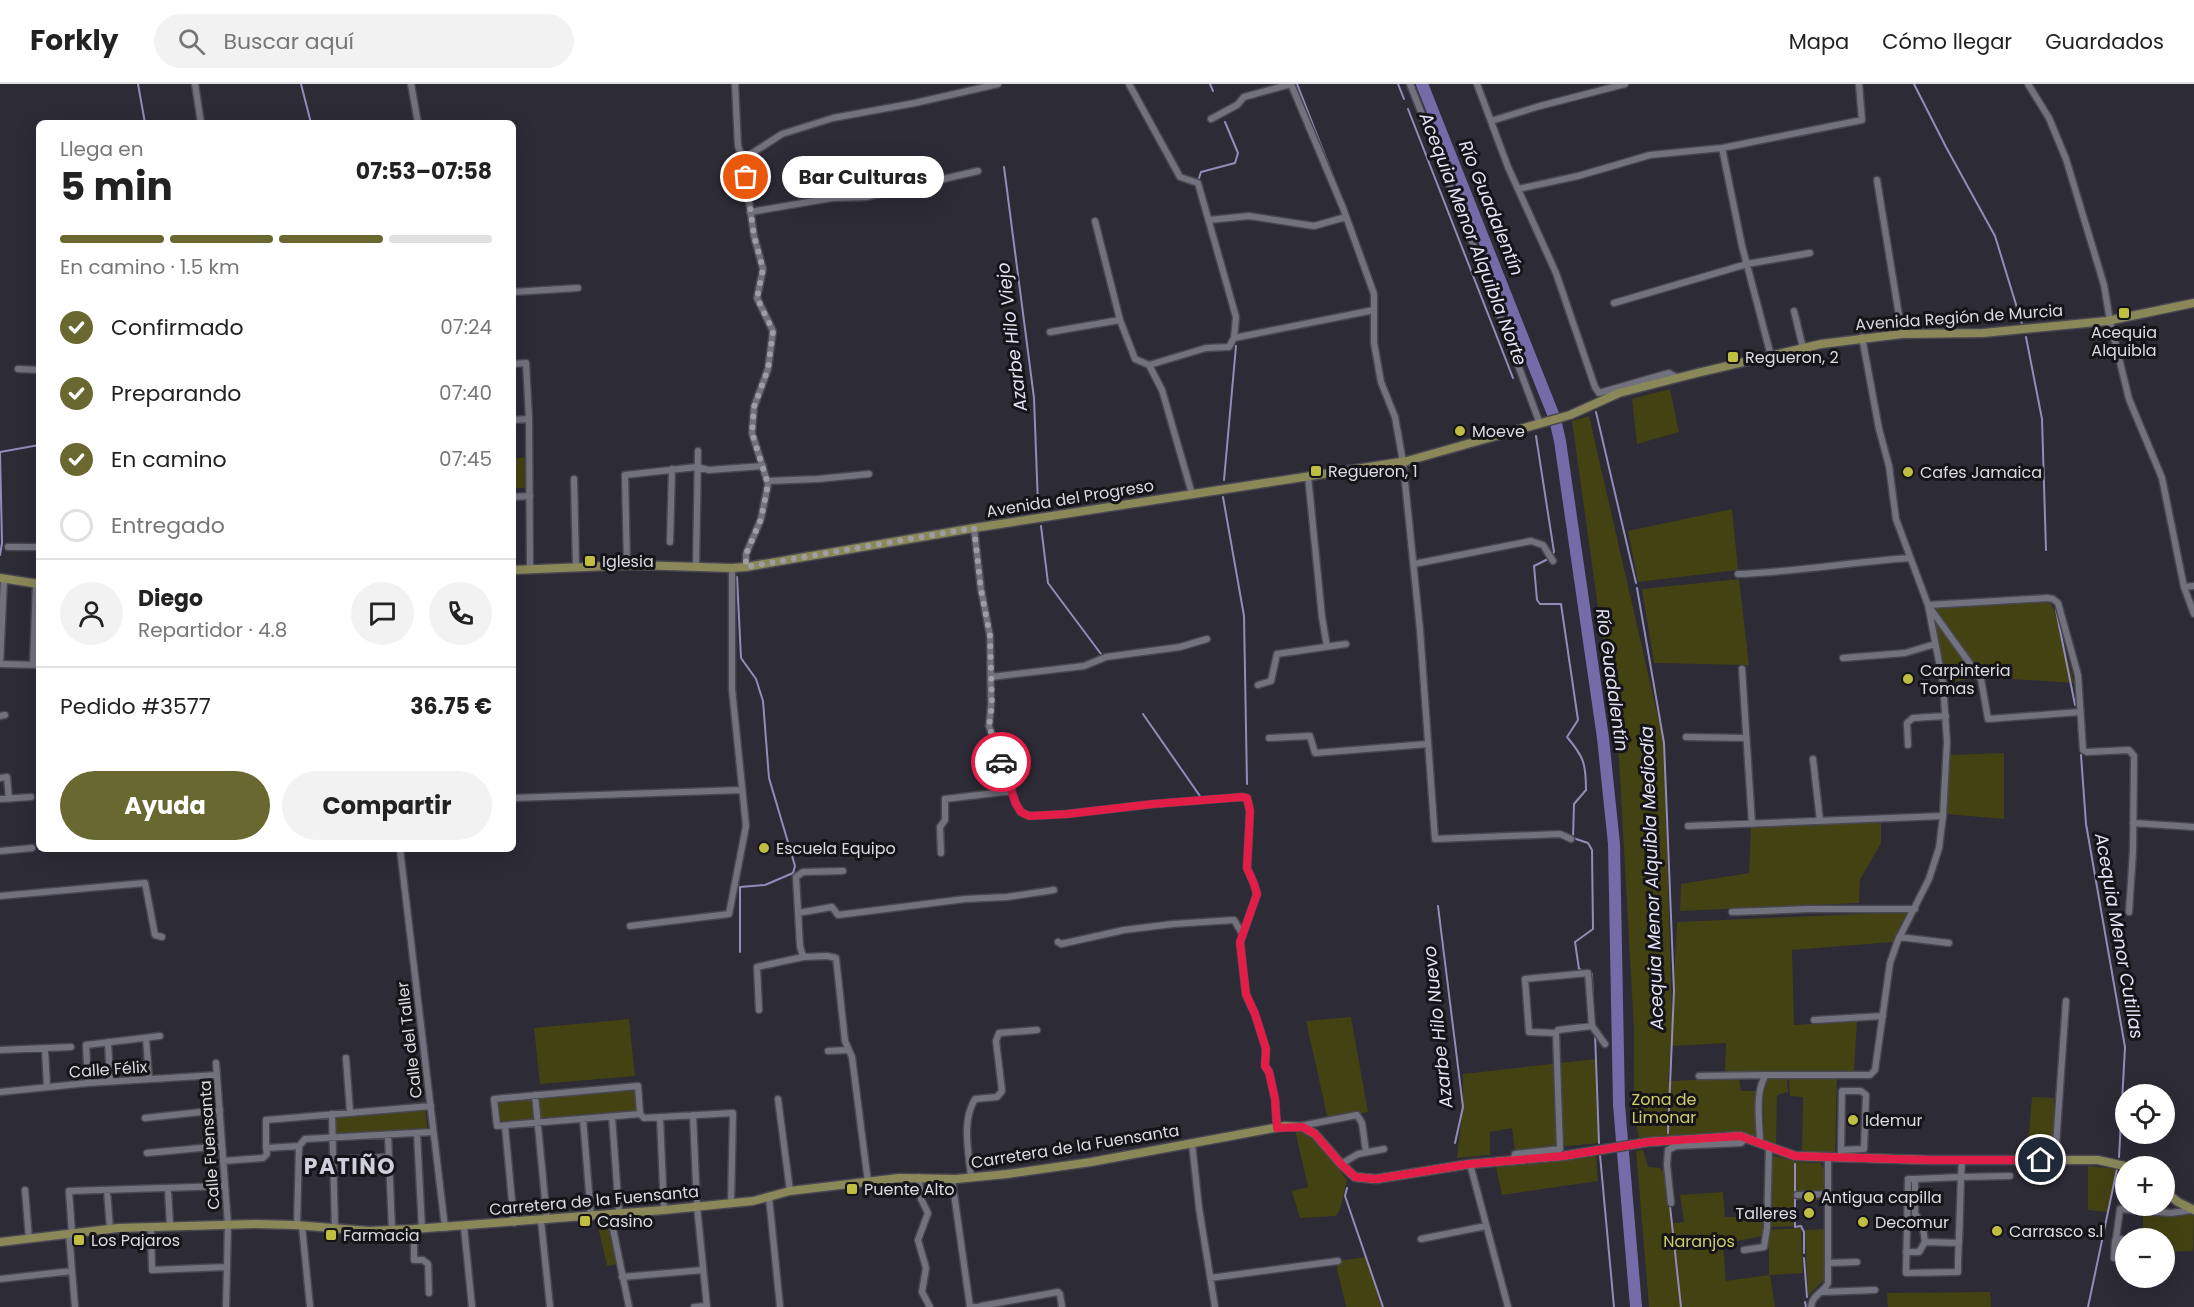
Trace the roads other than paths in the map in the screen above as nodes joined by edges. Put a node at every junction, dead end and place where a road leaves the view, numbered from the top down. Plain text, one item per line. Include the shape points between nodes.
1 (195, 84) edge
2 (411, 84) edge
3 (735, 84) edge
4 (998, 84) edge
5 (1129, 84) edge
6 (1291, 84) edge
7 (1410, 84) edge
8 (1477, 84) edge
9 (1625, 84) edge
10 (1859, 84) edge
11 (2029, 84) edge
12 (1211, 119) dead end
13 (201, 120) edge
14 (417, 120) edge
15 (1491, 121) junction
16 (1722, 148) junction
17 (744, 159) junction
18 (978, 171) dead end
19 (1877, 180) dead end
20 (1518, 189) junction
21 (750, 212) junction
22 (1346, 217) junction
23 (1209, 220) junction
24 (1095, 221) dead end
25 (1810, 253) dead end
26 (1747, 264) junction
27 (578, 288) dead end
28 (516, 292) edge
29 (1614, 303) dead end
30 (2194, 303) edge
31 (1374, 310) junction
32 (1794, 311) dead end
33 (1120, 320) junction
34 (2110, 321) junction
35 (1050, 332) dead end
36 (1902, 334) junction
37 (1234, 338) junction
38 (1862, 338) junction
39 (1803, 348) junction
40 (1771, 356) junction
41 (516, 364) edge
42 (1149, 365) junction
43 (18, 369) dead end
44 (36, 370) edge
45 (1678, 378) junction
46 (1555, 419) joint
47 (516, 420) edge
48 (529, 420) junction
49 (1540, 424) junction
50 (698, 452) dead end
51 (1403, 462) junction
52 (764, 466) junction
53 (697, 467) junction
54 (672, 469) junction
55 (869, 474) dead end
56 (1308, 476) junction
57 (574, 479) dead end
58 (767, 481) junction
59 (1192, 494) junction
60 (530, 496) junction
61 (516, 497) edge
62 (974, 528) junction
63 (670, 542) dead end
64 (8, 547) dead end
65 (36, 547) edge
66 (1910, 558) junction
67 (1553, 561) dead end
68 (1413, 564) junction
69 (627, 566) junction
70 (576, 567) junction
71 (696, 567) junction
72 (746, 567) junction
73 (732, 568) junction
74 (530, 569) junction
75 (516, 570) edge
76 (1738, 574) dead end
77 (2, 579) edge
78 (36, 584) edge
79 (2194, 586) edge
80 (2184, 587) junction
81 (1928, 605) junction
82 (2194, 614) edge
83 (1207, 639) dead end
84 (1346, 644) dead end
85 (1935, 644) junction
86 (1327, 647) junction
87 (1843, 658) dead end
88 (0, 664) edge
89 (36, 665) edge
90 (1742, 669) dead end
91 (991, 677) junction
92 (1258, 685) dead end
93 (2080, 712) junction
94 (1946, 716) junction
95 (1686, 737) dead end
96 (1269, 738) dead end
97 (1746, 738) junction
98 (1428, 744) junction
99 (1908, 745) dead end
100 (1814, 759) dead end
101 (0, 778) edge
102 (741, 790) junction
103 (1012, 791) junction
104 (31, 797) dead end
105 (516, 798) edge
106 (0, 799) edge
107 (9, 799) junction
108 (1943, 816) junction
109 (1820, 821) junction
110 (2133, 823) junction
111 (1752, 824) junction
112 (1688, 826) dead end
113 (2194, 827) edge
114 (1571, 839) dead end
115 (32, 848) dead end
116 (0, 851) edge
117 (400, 852) edge
118 (941, 853) dead end
119 (843, 871) dead end
120 (1054, 890) dead end
121 (0, 896) edge
122 (1915, 909) junction
123 (1732, 912) dead end
124 (2128, 912) dead end
125 (798, 913) junction
126 (630, 926) dead end
127 (1243, 935) junction
128 (162, 937) dead end
129 (1899, 937) junction
130 (1058, 942) dead end
131 (1949, 943) dead end
132 (802, 957) junction
133 (2066, 1001) dead end
134 (759, 1010) dead end
135 (1883, 1016) junction
136 (1814, 1020) dead end
137 (1592, 1026) junction
138 (1037, 1030) dead end
139 (1556, 1033) junction
140 (160, 1036) dead end
141 (146, 1038) junction
142 (108, 1042) junction
143 (1605, 1044) dead end
144 (71, 1047) dead end
145 (45, 1049) junction
146 (0, 1050) edge
147 (849, 1050) junction
148 (828, 1052) dead end
149 (346, 1058) dead end
150 (216, 1063) dead end
151 (217, 1075) junction
152 (1766, 1075) junction
153 (1699, 1076) dead end
154 (149, 1079) junction
155 (110, 1081) junction
156 (88, 1083) junction
157 (47, 1087) junction
158 (0, 1092) edge
159 (535, 1095) junction
160 (778, 1099) dead end
161 (431, 1106) junction
162 (220, 1110) junction
163 (350, 1112) junction
164 (332, 1113) junction
165 (640, 1114) junction
166 (693, 1116) junction
167 (612, 1117) junction
168 (660, 1117) junction
169 (145, 1118) dead end
170 (583, 1119) junction
171 (538, 1123) junction
172 (505, 1125) junction
173 (1297, 1127) junction
174 (1277, 1128) junction
175 (433, 1132) junction
176 (417, 1133) junction
177 (388, 1135) junction
178 (1746, 1137) junction
179 (332, 1138) junction
180 (1192, 1143) junction
181 (222, 1146) junction
182 (298, 1146) junction
183 (1765, 1146) junction
184 (266, 1148) junction
185 (1383, 1149) dead end
186 (1366, 1152) junction
187 (1841, 1153) junction
188 (147, 1154) dead end
189 (388, 1157) junction
190 (1828, 1157) junction
191 (333, 1160) junction
192 (1514, 1160) junction
193 (1962, 1160) junction
194 (2055, 1160) junction
195 (223, 1161) junction
196 (1341, 1164) junction
197 (1470, 1164) junction
198 (2115, 1164) edge
199 (2010, 1176) dead end
200 (919, 1177) junction
201 (1961, 1177) junction
202 (971, 1178) junction
203 (952, 1179) junction
204 (1915, 1179) junction
205 (868, 1182) junction
206 (225, 1186) junction
207 (168, 1189) junction
208 (25, 1190) dead end
209 (107, 1190) junction
210 (790, 1191) junction
211 (1829, 1194) junction
212 (1797, 1195) dead end
213 (769, 1197) junction
214 (2175, 1200) edge
215 (731, 1203) junction
216 (1671, 1203) dead end
217 (697, 1206) junction
218 (664, 1210) junction
219 (2194, 1210) edge
220 (619, 1213) junction
221 (609, 1214) junction
222 (591, 1216) junction
223 (544, 1221) junction
224 (514, 1223) junction
225 (228, 1225) junction
226 (300, 1225) junction
227 (170, 1226) junction
228 (1486, 1226) junction
229 (152, 1227) junction
230 (464, 1227) junction
231 (445, 1228) junction
232 (110, 1229) junction
233 (335, 1229) junction
234 (418, 1229) junction
235 (392, 1230) junction
236 (70, 1234) junction
237 (29, 1239) junction
238 (1421, 1239) dead end
239 (0, 1242) edge
240 (1925, 1242) junction
241 (1744, 1250) dead end
242 (1906, 1252) junction
243 (2114, 1258) dead end
244 (1338, 1261) dead end
245 (1857, 1262) dead end
246 (1829, 1263) junction
247 (226, 1267) junction
248 (703, 1270) junction
249 (72, 1271) junction
250 (622, 1277) junction
251 (1210, 1278) junction
252 (0, 1279) edge
253 (1875, 1290) dead end
254 (1821, 1292) junction
255 (429, 1293) dead end
256 (707, 1306) edge
257 (981, 1306) edge
258 (75, 1307) edge
259 (226, 1307) edge
260 (310, 1307) edge
261 (472, 1307) edge
262 (550, 1307) edge
263 (629, 1307) edge
264 (694, 1307) edge
265 (780, 1307) edge
266 (930, 1307) edge
267 (1062, 1307) edge
268 (1215, 1307) edge
269 (1508, 1307) edge
270 (1811, 1307) edge

1 - 13 street
2 - 14 street
3 - 17 street via 738,146
4 - 17 street via 833,118 782,134
5 - 23 street via 1180,177 1198,183
6 - 12 street via 1244,97
6 - 22 street
7 - 49 street
8 - 15 street
9 - 15 street
10 - 16 street via 1862,120
11 - 34 street via 2066,159 2104,285
15 - 20 street
16 - 20 street via 1650,155
16 - 26 street
17 - 21 street
18 - 21 street via 866,197 832,198
19 - 36 street
20 - 45 street via 1556,273 1599,393 1669,373
21 - 52 street via 763,269 757,298 773,331 768,369 754,407 752,433
22 - 23 street via 1314,226 1249,216
22 - 31 street via 1374,294
23 - 37 street via 1236,317
24 - 33 street
25 - 26 street
26 - 29 street
26 - 40 street
27 - 28 street
30 - 34 main road, Avenida Región de Murcia
31 - 37 street
31 - 51 street via 1374,343 1381,382 1395,417
32 - 39 street
33 - 35 street
33 - 42 street via 1135,359
34 - 36 main road, Avenida Región de Murcia via 1983,333
34 - 80 street via 2129,399 2162,478
36 - 38 main road, Avenida Región de Murcia
37 - 42 street via 1229,347 1206,348
38 - 39 main road, Avenida Región de Murcia
38 - 66 street via 1896,519
39 - 40 main road, Avenida Región de Murcia
40 - 45 main road, Avenida Región de Murcia
41 - 48 street via 526,363
42 - 59 street via 1162,390
43 - 44 street
45 - 46 main road, Avenida Región de Murcia via 1619,393
46 - 49 main road, Avenida del Progreso
47 - 48 street
48 - 60 street
49 - 51 main road, Avenida del Progreso
50 - 53 street
51 - 56 main road, Avenida del Progreso
51 - 68 street
52 - 53 street via 709,470
52 - 58 street
53 - 54 street
53 - 71 street
54 - 63 street
54 - 69 street via 625,475
55 - 58 street
56 - 59 main road, Avenida del Progreso
56 - 86 street
57 - 70 street
58 - 72 street via 761,519 746,554
59 - 62 main road, Avenida del Progreso
60 - 61 street
60 - 74 street
62 - 72 main road, Avenida del Progreso
62 - 91 street via 990,636
64 - 65 street
66 - 76 street
66 - 81 street
67 - 68 street via 1543,545 1531,541
68 - 98 street
69 - 70 main road, Avenida del Progreso
69 - 71 main road, Avenida del Progreso
70 - 74 main road, Avenida del Progreso
71 - 73 main road, Avenida del Progreso
72 - 73 main road, Avenida del Progreso
73 - 102 street via 732,689
74 - 75 main road, Avenida del Progreso
77 - 78 main road
77 - 88 street
79 - 80 street
80 - 82 street
81 - 85 street
81 - 93 street via 1980,678 1988,719
81 - 93 street via 2053,599 2058,603 2078,675
83 - 91 street via 1180,647 1106,657 1084,666
84 - 86 street
85 - 87 street via 1905,653
85 - 94 street
86 - 92 street via 1277,654 1271,681
88 - 89 street
90 - 97 street
91 - 103 street via 989,726
93 - 110 street via 2084,750 2129,750 2134,756
94 - 99 street via 1913,718 1907,723
94 - 108 street
95 - 97 street
96 - 98 street via 1310,736 1315,753
97 - 111 street
98 - 114 street via 1435,839 1560,834
100 - 109 street
101 - 107 street via 7,777
102 - 105 street
102 - 126 street via 746,826 729,914
103 - 118 street via 945,799
103 - 127 street via 1021,812 1029,816 1247,798 1247,868 1257,894
104 - 107 street
106 - 107 street
108 - 109 street
108 - 122 street via 1935,861
109 - 111 street
110 - 113 street
110 - 124 street
111 - 112 street
115 - 116 street
117 - 161 street, Calle del Taller
119 - 125 street via 803,872 796,877
120 - 125 street via 838,915 832,907
121 - 128 street via 145,883 155,935
122 - 123 street
122 - 129 street
125 - 132 street
127 - 130 street via 1234,920 1154,926
127 - 174 street via 1240,942 1246,994 1266,1049 1265,1066 1275,1099
129 - 131 street
129 - 135 street via 1890,963
132 - 134 street via 757,967
132 - 147 street via 836,958 844,1041
133 - 194 street
135 - 136 street
135 - 152 street via 1875,1070 1870,1075
137 - 139 street
137 - 139 street via 1588,973 1525,979 1529,1032
137 - 143 street
138 - 202 street via 999,1033 996,1041 1002,1091 998,1096 975,1099 968,1110
139 - 192 street via 1560,1149 1515,1154
140 - 141 street
141 - 142 street
141 - 154 street
142 - 155 street
142 - 156 street via 86,1045
144 - 145 street
145 - 146 street
145 - 157 street
147 - 148 street
147 - 205 street
149 - 163 street
150 - 151 street, Calle Fuensanta
151 - 154 street, Calle Félix
151 - 162 street, Calle Fuensanta
152 - 153 street
152 - 183 street via 1760,1092
154 - 155 street, Calle Félix
155 - 156 street, Calle Félix
156 - 157 street, Calle Félix
157 - 158 street, Calle Félix
159 - 165 street via 638,1086
159 - 171 street
159 - 172 street via 494,1099 497,1126
160 - 210 street
161 - 163 street
161 - 175 street, Calle del Taller
162 - 169 street
162 - 181 street, Calle Fuensanta
163 - 164 street
164 - 179 street
164 - 184 street via 266,1120
165 - 167 street
165 - 168 street via 645,1118
166 - 168 street
166 - 215 street via 733,1113
166 - 217 street
167 - 170 street
167 - 220 street
168 - 218 street
170 - 171 street
170 - 222 street
171 - 172 street
171 - 223 street
172 - 224 street
173 - 174 main road, Carretera de la Fuensanta
173 - 186 street via 1357,1115
173 - 196 main road via 1315,1134
174 - 180 main road, Carretera de la Fuensanta
175 - 176 street
175 - 231 street, Calle del Taller
176 - 177 street
176 - 234 street
177 - 179 street
177 - 189 street
178 - 183 main road
178 - 192 main road via 1648,1142
178 - 216 street via 1741,1143 1676,1146 1668,1150
179 - 182 street via 305,1139
179 - 191 street
180 - 202 main road, Carretera de la Fuensanta
180 - 251 street
181 - 188 street
181 - 195 street, Calle Fuensanta
182 - 184 street
182 - 226 street
183 - 190 main road via 1795,1156
183 - 241 street via 1764,1247
184 - 195 street via 263,1158
185 - 186 street
186 - 196 street
187 - 187 street via 1842,1091 1861,1090 1866,1095 1864,1149
187 - 190 main road
187 - 193 main road
189 - 191 street
189 - 235 street
190 - 211 street
191 - 233 street
192 - 197 main road
193 - 194 main road
193 - 201 street
194 - 198 main road
195 - 206 street, Calle Fuensanta
196 - 197 main road via 1355,1177 1376,1179
197 - 228 street
199 - 201 street
200 - 203 main road, Carretera de la Fuensanta
200 - 205 main road, Carretera de la Fuensanta
200 - 266 street via 921,1199 928,1214 918,1240 927,1268 922,1292
201 - 204 street
201 - 240 street via 1959,1243
201 - 242 street via 1958,1272 1906,1273
202 - 203 main road, Carretera de la Fuensanta
203 - 257 street via 970,1307
204 - 240 street via 1915,1213
204 - 242 street via 1908,1179
205 - 210 main road, Carretera de la Fuensanta
206 - 207 street
206 - 225 street, Calle Fuensanta
207 - 209 street
207 - 227 street
208 - 237 street
209 - 232 street
209 - 236 street via 69,1191
210 - 213 main road, Carretera de la Fuensanta
211 - 212 street
211 - 246 street
213 - 215 main road, Carretera de la Fuensanta
213 - 265 street
214 - 219 main road
215 - 217 main road, Carretera de la Fuensanta
217 - 218 main road, Carretera de la Fuensanta
217 - 248 street
218 - 220 main road, Carretera de la Fuensanta
219 - 243 street via 2171,1213 2120,1209 2116,1239 2121,1239 2115,1241
220 - 221 main road, Carretera de la Fuensanta
221 - 222 main road, Carretera de la Fuensanta
221 - 250 street
222 - 223 main road, Carretera de la Fuensanta
223 - 224 main road, Carretera de la Fuensanta
223 - 262 street
224 - 230 main road, Carretera de la Fuensanta
225 - 226 main road, Carretera de la Fuensanta
225 - 227 main road, Carretera de la Fuensanta
225 - 247 street, Calle Fuensanta
226 - 233 main road, Carretera de la Fuensanta
226 - 260 street
227 - 229 main road, Carretera de la Fuensanta
228 - 238 street
228 - 269 street
229 - 232 main road, Carretera de la Fuensanta
229 - 247 street via 152,1270
230 - 231 main road, Carretera de la Fuensanta
230 - 261 street
231 - 234 main road, Carretera de la Fuensanta
232 - 236 main road, Carretera de la Fuensanta
233 - 235 main road, Carretera de la Fuensanta
234 - 235 main road, Carretera de la Fuensanta
234 - 255 street via 414,1260 428,1264
236 - 237 main road, Carretera de la Fuensanta
236 - 249 street
237 - 239 main road, Carretera de la Fuensanta
240 - 242 street via 1919,1252
244 - 251 street
245 - 246 street
246 - 254 street via 1828,1283
247 - 259 street, Calle Fuensanta
248 - 250 street
248 - 256 street
249 - 252 street
249 - 258 street
250 - 263 street
251 - 268 street
253 - 254 street
254 - 270 street via 1814,1296
256 - 264 street
257 - 267 street via 1058,1292

